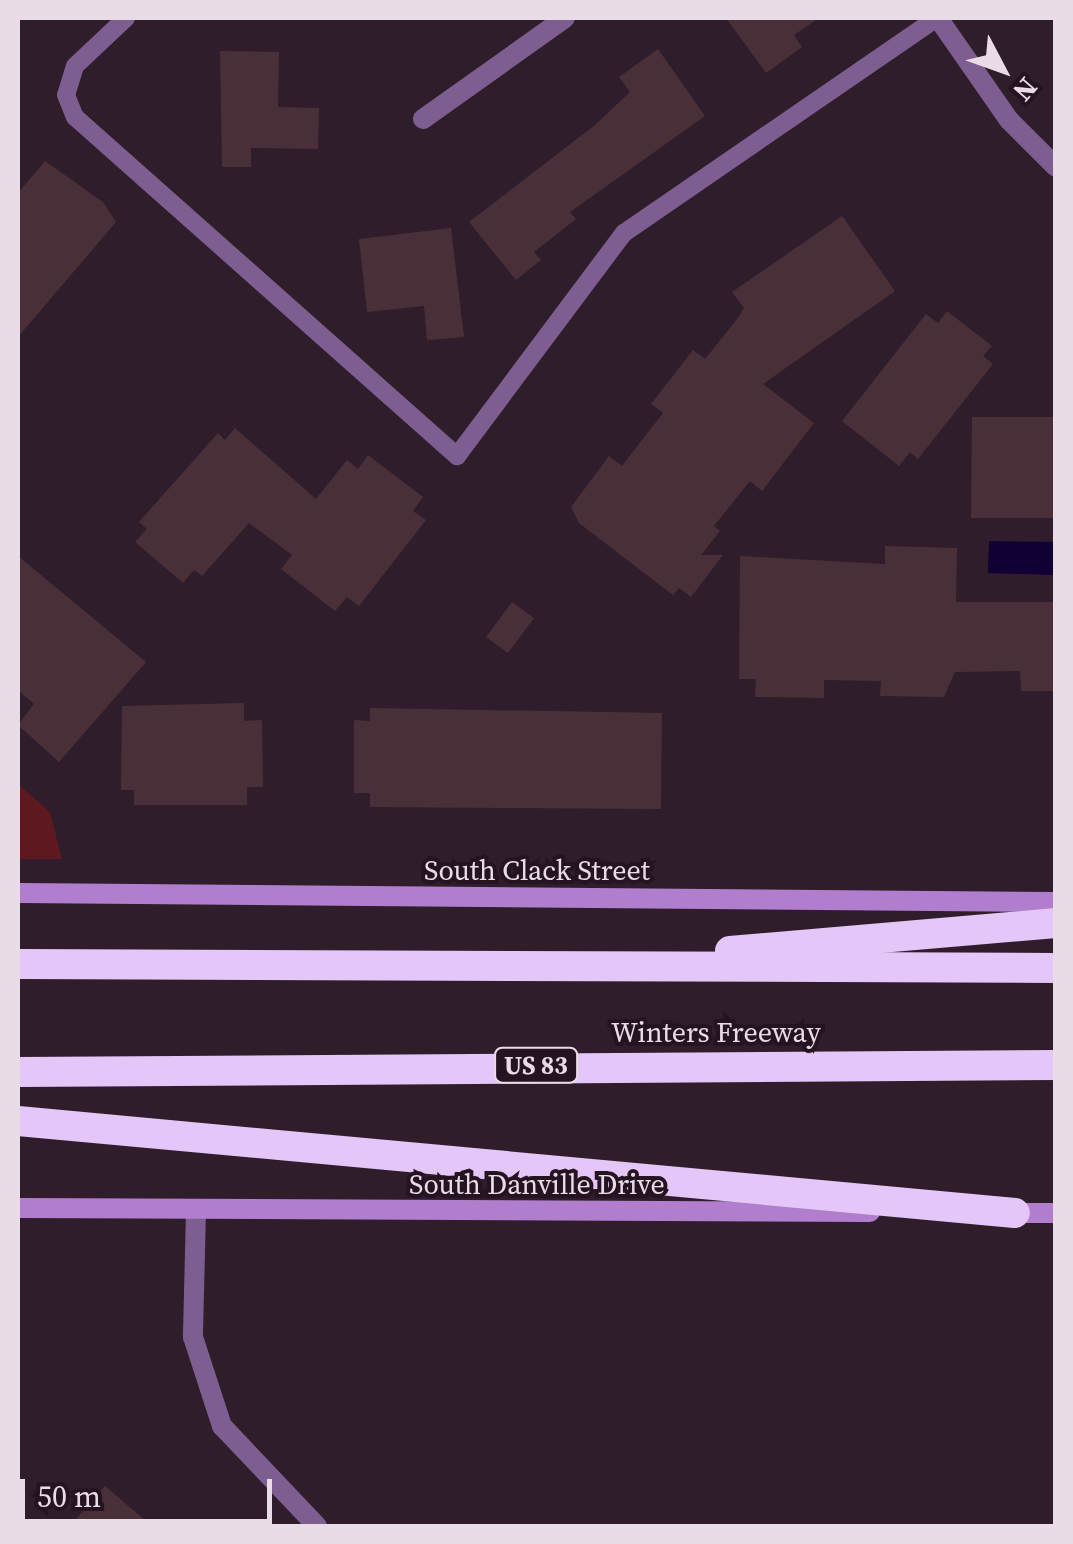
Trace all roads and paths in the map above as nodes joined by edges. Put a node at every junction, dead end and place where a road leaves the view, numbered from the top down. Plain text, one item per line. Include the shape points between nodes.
1 (126, 18) edge
2 (565, 18) edge
3 (937, 18) edge
4 (424, 119) dead end
5 (1056, 167) edge
6 (18, 893) edge
7 (1056, 902) edge
8 (1056, 923) edge
9 (18, 964) edge
10 (542, 968) junction
11 (1056, 968) edge
12 (1056, 1065) edge
13 (18, 1072) edge
14 (18, 1121) edge
15 (18, 1208) edge
16 (196, 1210) junction
17 (1015, 1213) junction
18 (1056, 1213) edge
19 (317, 1526) edge

1 - 3 lane via 75,66 66,95 75,117 457,456 624,234
2 - 4 street
3 - 5 street via 1009,120
6 - 7 main road, South Clack Street
8 - 10 highway
9 - 10 highway
10 - 11 highway
12 - 13 highway, Winters Freeway / US 83
14 - 17 highway
15 - 16 main road, South Danville Drive
16 - 17 main road, South Danville Drive
16 - 19 street via 192,1337 222,1426
17 - 18 main road, South Danville Drive

